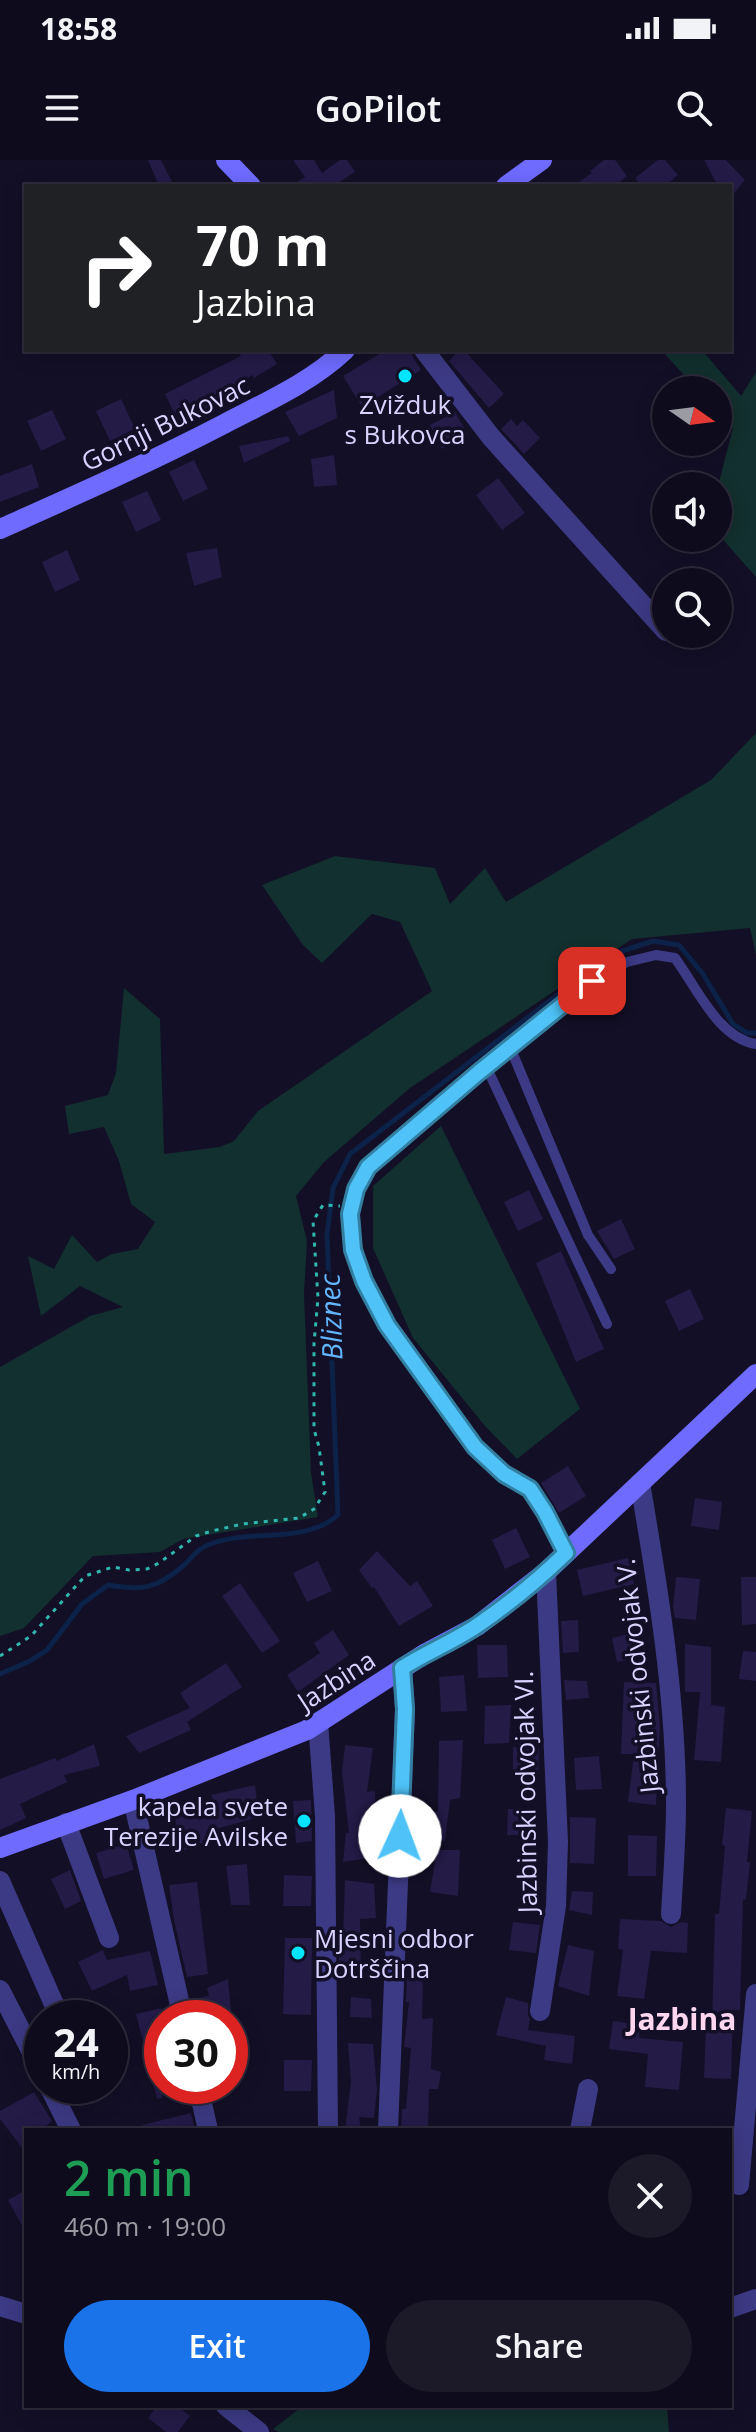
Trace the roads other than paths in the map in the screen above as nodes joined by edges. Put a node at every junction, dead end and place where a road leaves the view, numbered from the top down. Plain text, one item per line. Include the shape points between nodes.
1 (226, 160) edge
2 (542, 160) edge
3 (249, 184) edge
4 (509, 184) edge
5 (342, 352) edge
6 (426, 352) edge
7 (0, 529) edge
8 (652, 615) edge
9 (756, 1044) edge
10 (510, 1047) junction
11 (486, 1066) junction
12 (611, 1269) dead end
13 (607, 1324) dead end
14 (756, 1374) edge
15 (640, 1483) junction
16 (566, 1553) junction
17 (546, 1572) junction
18 (402, 1668) junction
19 (318, 1722) junction
20 (133, 1800) junction
21 (66, 1823) junction
22 (0, 1848) edge
23 (0, 1881) edge
24 (671, 1914) dead end
25 (109, 1938) dead end
26 (0, 1990) edge
27 (756, 1994) edge
28 (52, 2000) edge
29 (179, 2000) edge
30 (540, 2011) dead end
31 (24, 2037) edge
32 (588, 2089) dead end
33 (58, 2104) edge
34 (202, 2104) edge
35 (70, 2128) edge
36 (208, 2128) edge
37 (328, 2128) edge
38 (388, 2128) edge
39 (580, 2128) edge
40 (739, 2185) dead end
41 (756, 2299) edge
42 (0, 2306) edge
43 (732, 2307) edge
44 (24, 2313) edge
45 (229, 2408) edge
46 (259, 2432) edge

1 - 3 street
2 - 4 street
5 - 7 street, Gornji Bukovac via 266,403
6 - 8 street via 491,437
9 - 10 lane via 741,1042 723,1028 675,958 656,955 627,962 592,981
10 - 11 lane
10 - 12 lane via 588,1235
11 - 13 lane
11 - 16 lane via 368,1167 350,1214 353,1250 387,1325 475,1447 530,1489
14 - 15 street, Jazbina
15 - 16 street, Jazbina
15 - 24 street, Jazbinski odvojak V. via 673,1733
16 - 17 street, Jazbina
17 - 18 street, Jazbina via 477,1626
17 - 30 street, Jazbinski odvojak VI. via 558,1842 556,1906
18 - 19 street, Jazbina
18 - 38 street via 405,1709
19 - 20 street, Jazbina
19 - 37 street via 325,1816
20 - 21 street, Jazbina
20 - 29 street
21 - 22 street, Jazbina
21 - 25 street
23 - 28 street
26 - 31 street
27 - 40 street
32 - 39 street
33 - 35 street
34 - 36 street
41 - 43 street
42 - 44 street
45 - 46 street

